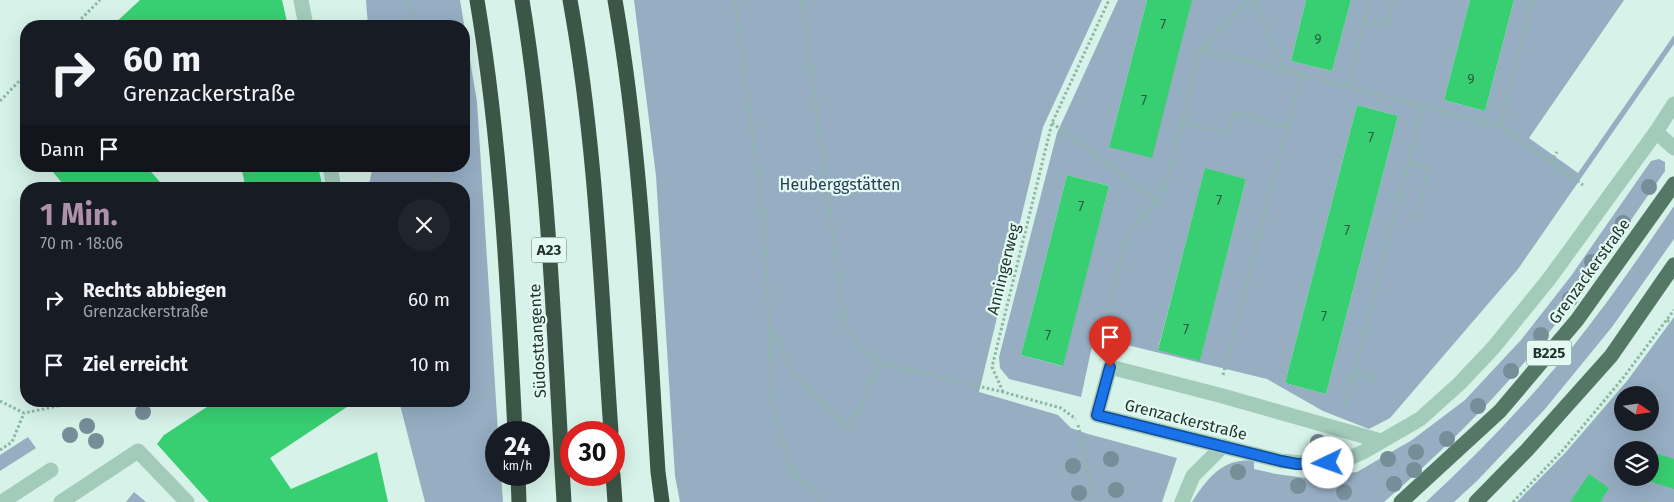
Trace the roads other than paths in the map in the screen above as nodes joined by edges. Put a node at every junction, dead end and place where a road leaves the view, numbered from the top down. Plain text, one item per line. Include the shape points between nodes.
1 (301, 0) edge
2 (477, 0) edge
3 (522, 0) edge
4 (570, 0) edge
5 (615, 0) edge
6 (305, 20) edge
7 (1674, 104) edge
8 (1656, 132) junction
9 (1674, 148) edge
10 (1674, 184) edge
11 (1674, 265) edge
12 (515, 421) edge
13 (610, 421) edge
14 (1381, 441) junction
15 (1224, 446) junction
16 (51, 470) dead end
17 (518, 486) edge
18 (614, 486) edge
19 (2, 502) edge
20 (61, 502) edge
21 (187, 502) edge
22 (519, 502) edge
23 (564, 502) edge
24 (615, 502) edge
25 (662, 502) edge
26 (1182, 502) edge
27 (1401, 502) edge
28 (1476, 502) edge

1 - 6 street
2 - 12 highway via 499,169
3 - 23 highway, Südosttangente / A23 via 537,107 546,210
4 - 13 highway via 586,106 596,210
5 - 25 highway via 624,48 642,227
7 - 8 street, Grenzackerstraße
8 - 9 street
8 - 14 street, Grenzackerstraße via 1549,279 1494,347 1420,419
10 - 27 main road, Grenzackerstraße / B225 via 1577,320 1500,411
11 - 28 main road, B225 via 1611,356
14 - 15 street, Grenzackerstraße via 1343,461 1314,464 1281,461
14 - 15 street, Grenzackerstraße via 1219,394 1110,367 1097,415
15 - 26 street via 1193,476
16 - 19 street
17 - 22 highway
18 - 24 highway
20 - 21 street via 138,451

